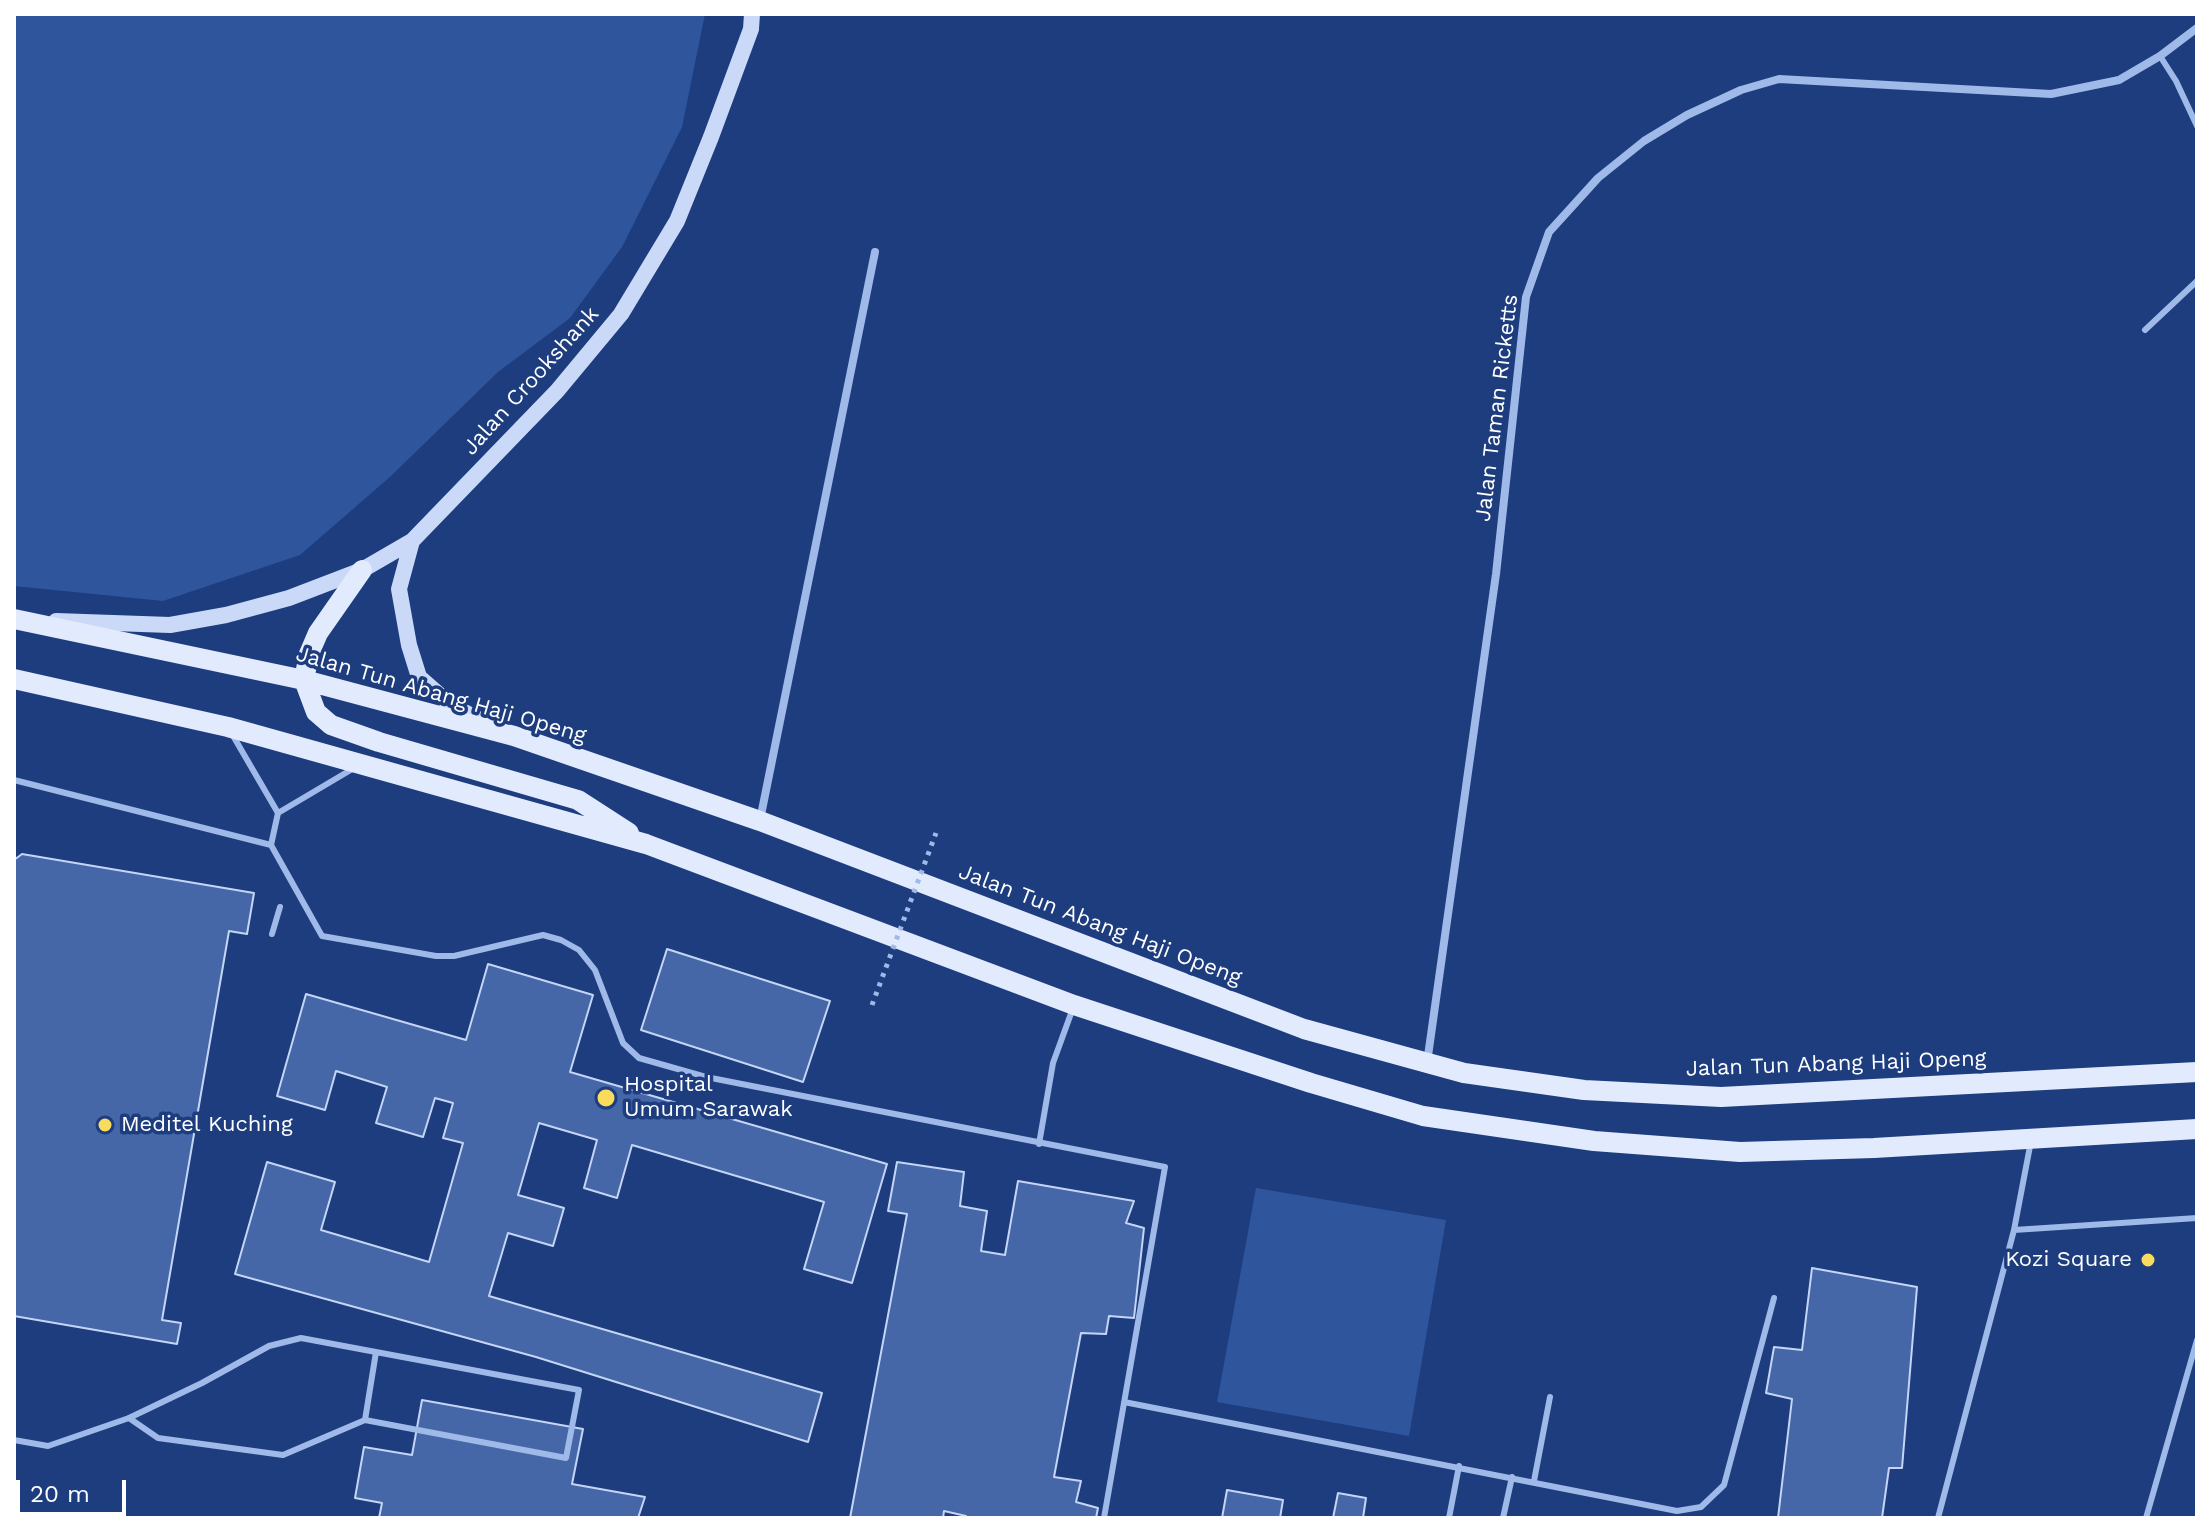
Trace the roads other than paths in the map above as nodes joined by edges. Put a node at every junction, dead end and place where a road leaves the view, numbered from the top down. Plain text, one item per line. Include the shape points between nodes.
1 (752, 14) edge
2 (2197, 28) edge
3 (2160, 56) junction
4 (2197, 126) edge
5 (875, 252) dead end
6 (2197, 281) edge
7 (2145, 330) dead end
8 (412, 541) junction
9 (362, 570) junction
10 (15, 619) edge
11 (14, 679) edge
12 (304, 680) junction
13 (228, 727) junction
14 (514, 736) junction
15 (361, 764) junction
16 (14, 780) edge
17 (278, 813) junction
18 (760, 821) junction
19 (646, 844) junction
20 (271, 845) junction
21 (280, 907) dead end
22 (272, 934) dead end
23 (1074, 1005) junction
24 (1427, 1063) junction
25 (2197, 1072) edge
26 (2197, 1129) edge
27 (2031, 1137) junction
28 (1039, 1144) junction
29 (2197, 1218) edge
30 (2014, 1230) junction
31 (1774, 1298) dead end
32 (2197, 1340) edge
33 (376, 1352) junction
34 (1550, 1397) dead end
35 (1124, 1402) junction
36 (129, 1418) junction
37 (365, 1420) junction
38 (14, 1440) edge
39 (1459, 1466) junction
40 (1512, 1477) junction
41 (1534, 1481) junction
42 (1104, 1518) edge
43 (1449, 1518) edge
44 (1503, 1518) edge
45 (1938, 1518) edge
46 (2146, 1518) edge

1 - 8 street, Jalan Crookshank via 751,29 677,221 621,314 557,391
2 - 3 street, Jalan Taman Ricketts
3 - 4 lane
3 - 24 street, Jalan Taman Ricketts via 2119,80 2051,94 1779,79 1741,90 1644,141 1598,178 1549,232 1526,297 1496,574
5 - 18 street
6 - 7 lane
8 - 9 street
8 - 14 street via 399,589 419,677 451,705
9 - 10 street via 289,598 170,625
9 - 12 main road via 318,633
10 - 12 main road, Jalan Tun Abang Haji Openg
11 - 13 main road
12 - 14 main road, Jalan Tun Abang Haji Openg
12 - 19 main road via 316,712 331,725 578,800
13 - 15 main road
13 - 17 lane
14 - 18 main road, Jalan Tun Abang Haji Openg
15 - 17 lane
15 - 19 main road
16 - 20 lane
17 - 20 lane
18 - 24 main road, Jalan Tun Abang Haji Openg via 1304,1029
19 - 23 main road
20 - 28 lane via 322,936 436,956 543,935 561,940 579,950 595,970 623,1043 639,1058 706,1077
21 - 22 lane
23 - 27 main road via 1423,1116 1594,1141 1740,1152
23 - 28 lane via 1053,1063
24 - 25 main road, Jalan Tun Abang Haji Openg via 1584,1090 1721,1097
26 - 27 main road
27 - 30 lane
28 - 35 lane via 1165,1167
29 - 30 lane
30 - 45 lane
31 - 41 lane via 1724,1485 1701,1507 1677,1511
32 - 46 lane
33 - 36 lane via 290,1340
33 - 37 lane
33 - 37 lane via 579,1390 566,1458
34 - 41 lane
35 - 39 lane
35 - 42 lane
36 - 37 lane via 158,1438 283,1455
36 - 38 lane via 48,1446
39 - 40 lane
39 - 43 lane
40 - 41 lane
40 - 44 lane

